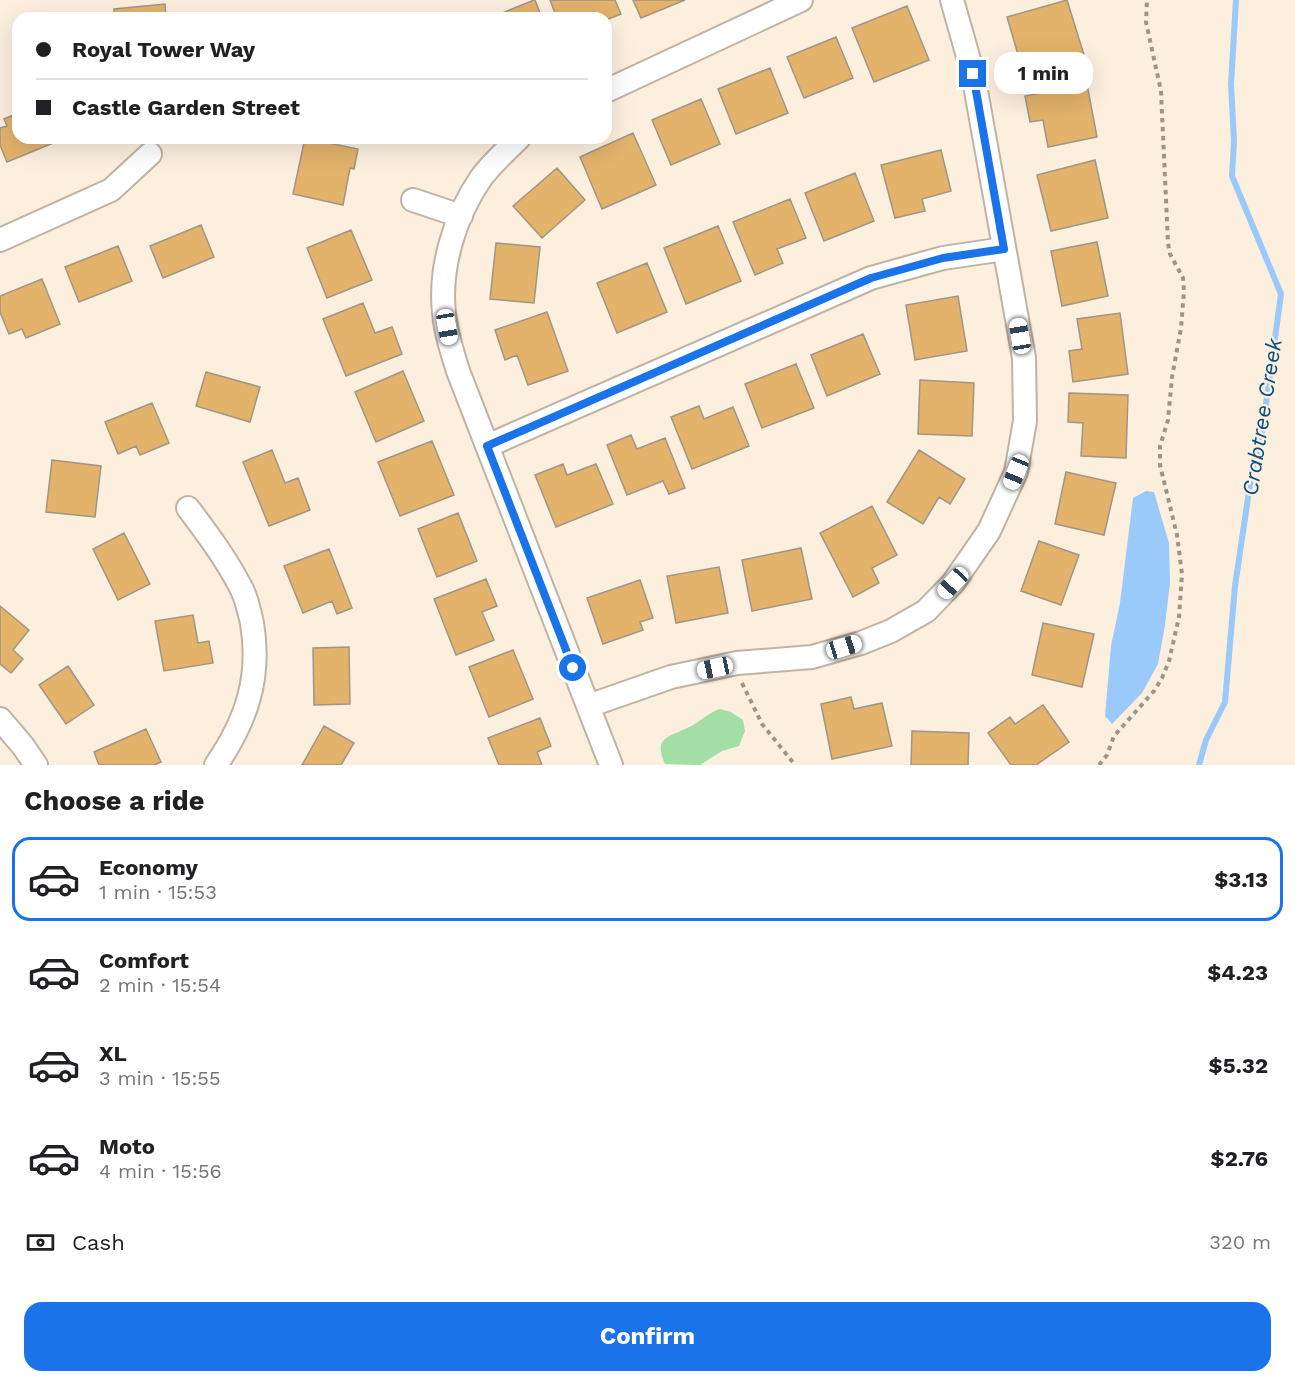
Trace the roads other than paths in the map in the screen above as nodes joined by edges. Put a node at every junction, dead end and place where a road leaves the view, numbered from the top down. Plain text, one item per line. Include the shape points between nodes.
1 (801, 0) edge
2 (952, 0) edge
3 (612, 88) edge
4 (513, 144) edge
5 (150, 154) dead end
6 (413, 200) dead end
7 (461, 216) junction
8 (0, 240) edge
9 (1004, 249) junction
10 (487, 446) junction
11 (188, 508) dead end
12 (588, 706) junction
13 (0, 719) edge
14 (36, 765) edge
15 (216, 765) edge
16 (611, 765) edge

1 - 3 street
2 - 9 street via 973,74
4 - 7 street via 481,178
5 - 8 street via 111,190
6 - 7 street
7 - 10 street via 446,262 444,312 449,343
9 - 10 street via 943,258 871,278
9 - 12 street via 1024,358 1026,421 1016,472 1004,502 953,583 926,611 861,642 812,657 737,663 670,677
10 - 12 street
11 - 15 street via 241,586 255,642 255,671 246,711
12 - 16 street
13 - 14 street

